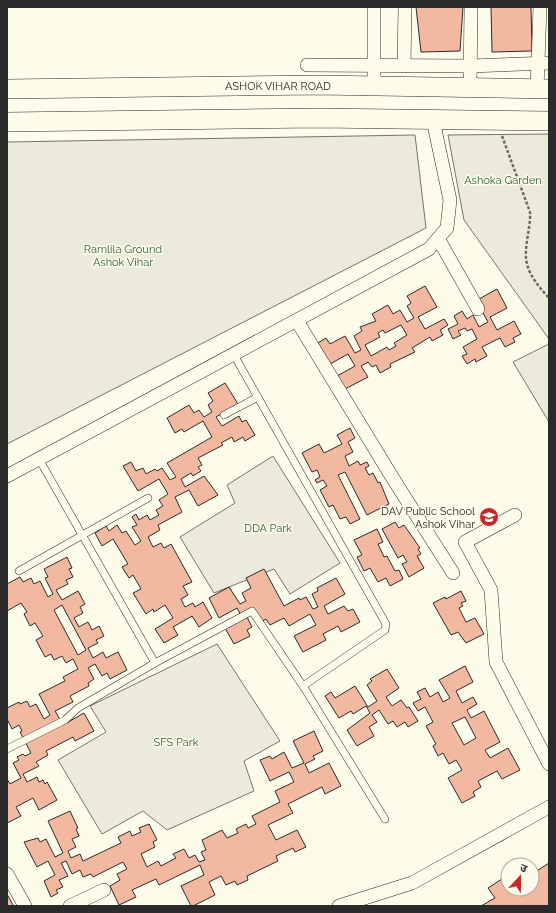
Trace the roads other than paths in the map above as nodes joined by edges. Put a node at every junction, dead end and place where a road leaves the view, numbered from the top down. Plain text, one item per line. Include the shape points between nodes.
1 (374, 7) edge
2 (405, 7) edge
3 (470, 7) edge
4 (540, 7) edge
5 (543, 64) edge
6 (307, 65) dead end
7 (374, 65) junction
8 (404, 66) junction
9 (470, 66) junction
10 (374, 86) junction
11 (470, 87) junction
12 (7, 89) edge
13 (543, 89) edge
14 (433, 120) junction
15 (549, 121) edge
16 (7, 122) edge
17 (439, 240) junction
18 (478, 308) dead end
19 (297, 321) junction
20 (234, 355) junction
21 (258, 397) junction
22 (224, 415) dead end
23 (39, 460) junction
24 (7, 476) edge
25 (148, 498) dead end
26 (515, 515) dead end
27 (82, 535) junction
28 (18, 571) dead end
29 (453, 573) dead end
30 (155, 663) junction
31 (303, 686) junction
32 (7, 750) edge
33 (549, 764) edge
34 (549, 807) edge
35 (386, 819) dead end
36 (7, 874) edge
37 (104, 890) dead end
38 (25, 906) edge
39 (70, 906) edge
40 (339, 906) edge

1 - 7 street
2 - 8 street
3 - 9 street
4 - 5 street
5 - 9 street
5 - 13 street
6 - 7 street
7 - 8 street
7 - 10 street
8 - 9 street
9 - 11 street
10 - 11 main road, ASHOK VIHAR ROAD
10 - 12 main road, ASHOK VIHAR ROAD
11 - 13 main road, ASHOK VIHAR ROAD
14 - 15 main road
14 - 16 main road via 319,118
14 - 17 street via 450,200 448,228
17 - 18 street
17 - 19 street via 429,249
19 - 20 street
19 - 29 street
20 - 21 lane
20 - 23 street
21 - 22 lane
21 - 31 lane via 386,624 385,630
23 - 24 street
23 - 27 lane
25 - 27 lane
26 - 33 street via 465,542 491,590 496,662
27 - 28 lane
27 - 30 lane
30 - 31 lane via 252,611
30 - 32 lane via 78,708 65,720
31 - 35 lane
34 - 40 street via 412,883
36 - 38 street
37 - 39 street

